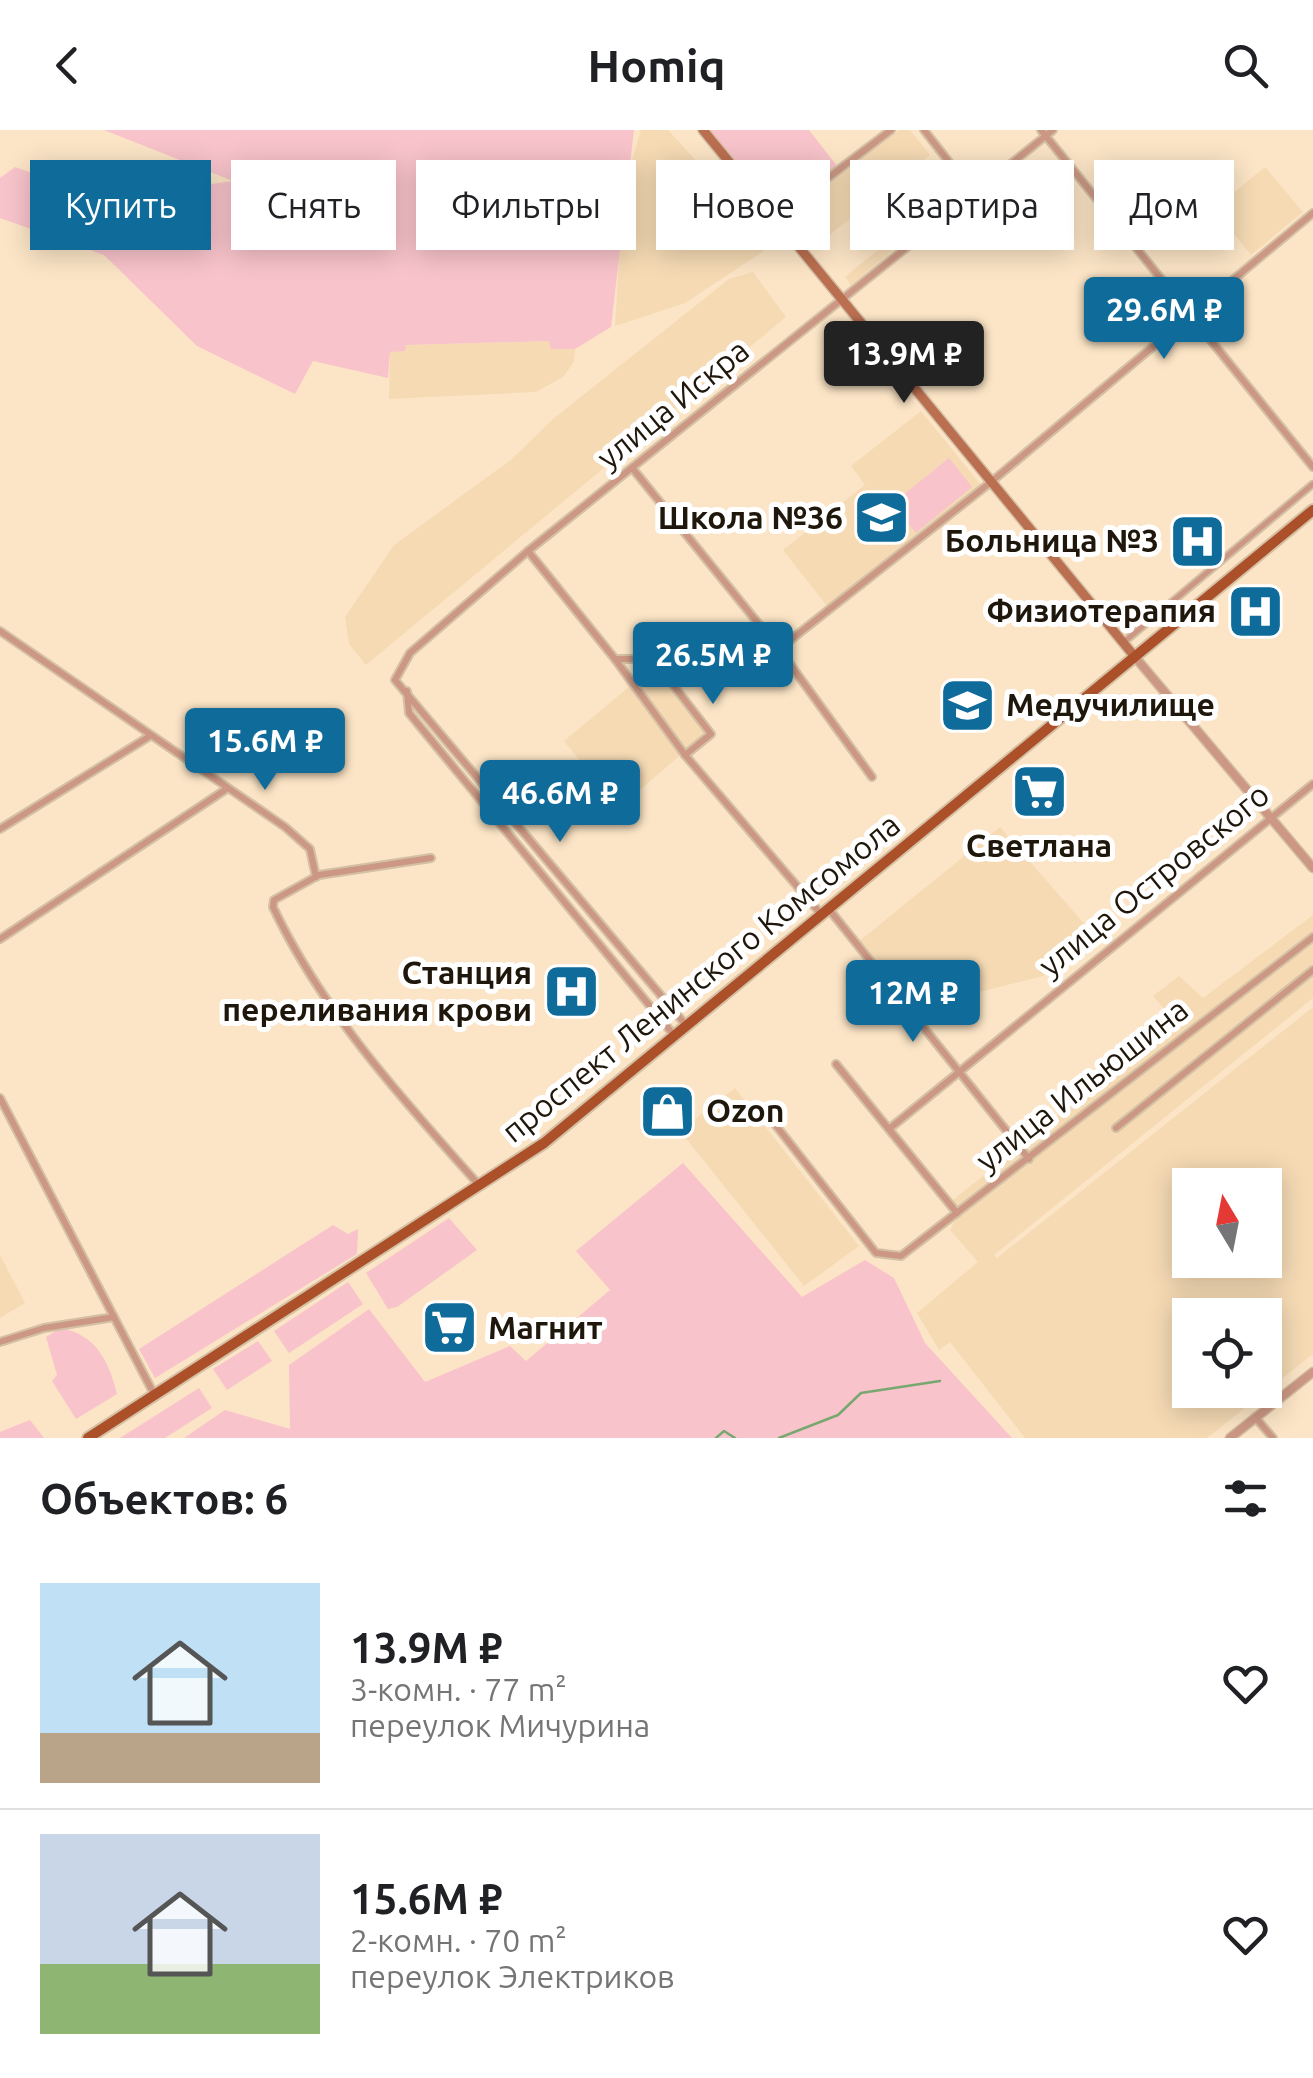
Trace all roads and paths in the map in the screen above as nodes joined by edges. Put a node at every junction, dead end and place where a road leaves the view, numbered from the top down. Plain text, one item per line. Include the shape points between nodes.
1 (704, 130) edge
2 (891, 130) edge
3 (924, 130) edge
4 (1053, 130) edge
5 (1043, 133) edge
6 (728, 160) edge
7 (947, 160) edge
8 (1012, 160) edge
9 (830, 176) edge
10 (1313, 212) edge
11 (801, 250) edge
12 (904, 250) edge
13 (842, 299) junction
14 (1192, 315) junction
15 (1313, 468) edge
16 (634, 470) junction
17 (992, 482) junction
18 (1313, 484) edge
19 (1313, 510) edge
20 (528, 550) junction
21 (0, 631) edge
22 (1123, 642) junction
23 (778, 650) junction
24 (1135, 657) junction
25 (615, 659) junction
26 (406, 690) junction
27 (150, 736) junction
28 (685, 755) junction
29 (872, 777) dead end
30 (1313, 784) edge
31 (226, 790) junction
32 (1271, 818) junction
33 (0, 830) edge
34 (431, 858) dead end
35 (1313, 868) edge
36 (316, 877) junction
37 (823, 910) junction
38 (1313, 936) edge
39 (0, 939) edge
40 (1313, 970) edge
41 (685, 1024) junction
42 (674, 1034) junction
43 (836, 1064) dead end
44 (956, 1071) junction
45 (0, 1098) edge
46 (763, 1109) dead end
47 (1116, 1128) dead end
48 (889, 1129) junction
49 (1029, 1159) junction
50 (480, 1186) junction
51 (957, 1214) junction
52 (114, 1317) junction
53 (0, 1342) edge
54 (1313, 1372) edge
55 (154, 1395) junction
56 (1255, 1417) junction
57 (88, 1438) edge
58 (1230, 1438) edge
59 (1273, 1438) edge

1 - 6 main road
2 - 9 street
3 - 7 street
4 - 5 street, улица Искра
5 - 8 street, улица Искра
5 - 14 street
10 - 14 street
11 - 13 main road
12 - 13 street, улица Искра
13 - 16 street, улица Искра
13 - 17 main road
14 - 15 street
14 - 17 street
16 - 20 street, улица Искра
16 - 23 street
17 - 22 main road
17 - 23 street
18 - 22 street
19 - 24 main road, проспект Ленинского Комсомола
20 - 25 street
20 - 26 street, улица Искра via 410,653 395,680
21 - 27 street
22 - 24 main road
23 - 29 street
24 - 32 street
24 - 37 main road, проспект Ленинского Комсомола
25 - 28 street
25 - 28 street via 653,659 711,734
26 - 41 street
26 - 42 street via 409,713
27 - 31 street
27 - 33 street
28 - 37 street
30 - 32 street, улица Островского
31 - 36 street via 310,849
31 - 39 street
32 - 35 street
32 - 44 street, улица Островского
34 - 36 street
36 - 50 street via 274,900 276,914 374,1064
37 - 41 main road, проспект Ленинского Комсомола
37 - 44 street
38 - 49 street, улица Ильюшина
40 - 47 street
41 - 42 main road, проспект Ленинского Комсомола
42 - 50 main road, проспект Ленинского Комсомола via 580,1116
43 - 48 street
44 - 48 street, улица Островского
44 - 49 street
45 - 52 street
46 - 51 street, улица Ильюшина via 876,1253 901,1256
48 - 51 street
49 - 51 street, улица Ильюшина
50 - 55 main road, проспект Ленинского Комсомола
52 - 53 street
52 - 55 street
54 - 56 street
55 - 57 main road, проспект Ленинского Комсомола
56 - 58 street
56 - 59 street

